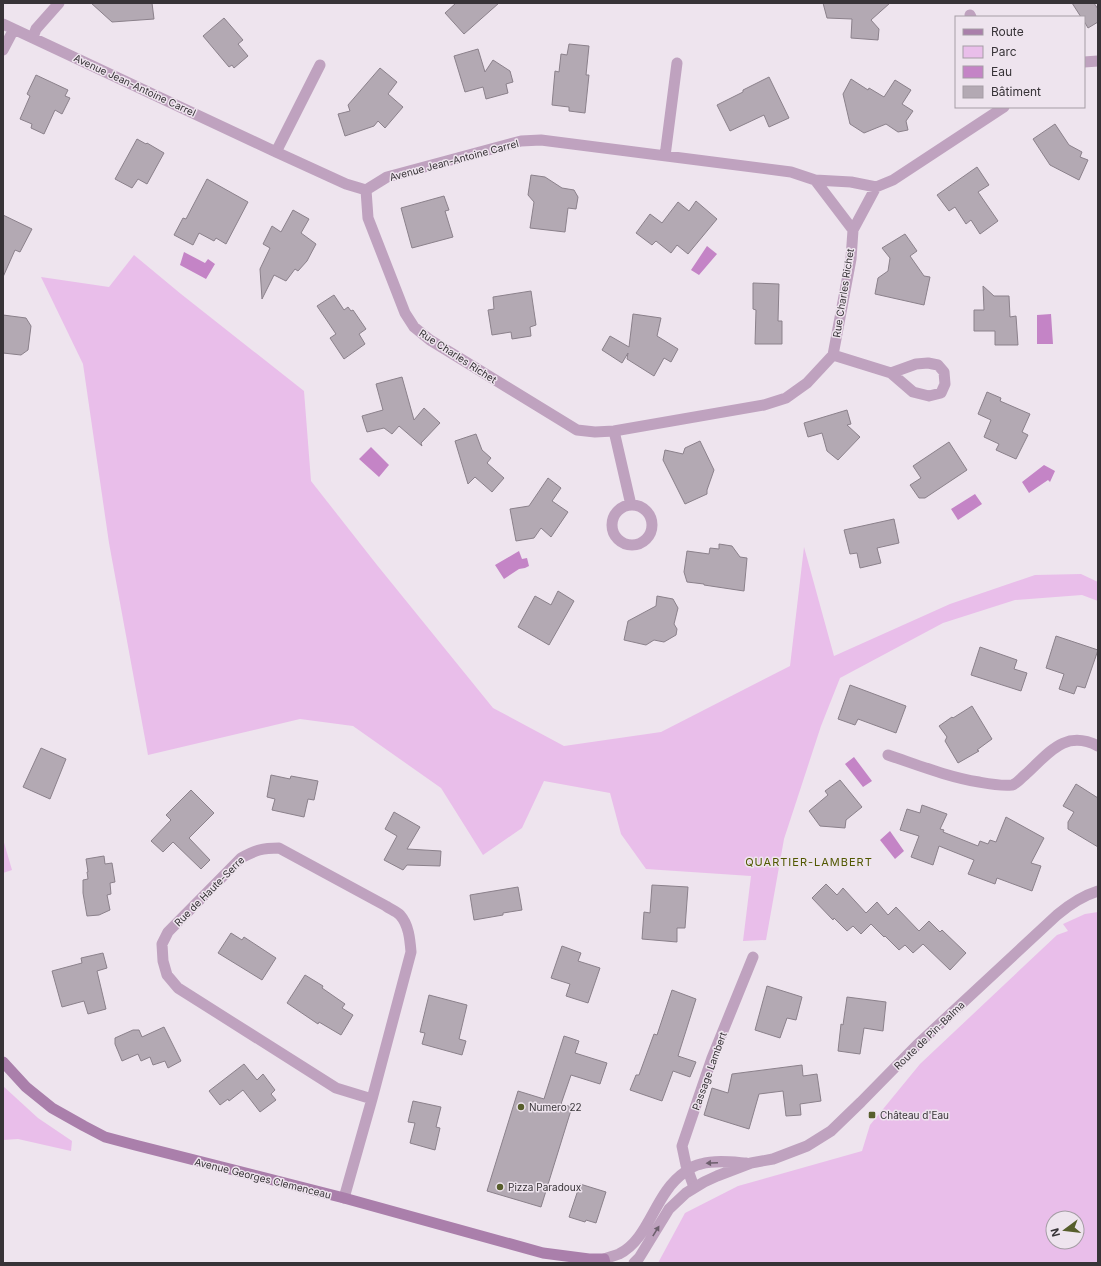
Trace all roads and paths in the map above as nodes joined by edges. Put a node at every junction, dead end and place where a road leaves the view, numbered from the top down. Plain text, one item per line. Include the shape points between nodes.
1 (59, 3) edge
2 (3, 24) edge
3 (14, 29) junction
4 (33, 37) junction
5 (3, 50) edge
6 (1085, 62) edge
7 (1098, 62) edge
8 (677, 63) dead end
9 (320, 66) dead end
10 (1002, 108) edge
11 (276, 152) junction
12 (665, 156) junction
13 (815, 180) junction
14 (876, 187) junction
15 (366, 190) junction
16 (852, 230) junction
17 (833, 355) junction
18 (891, 373) dead end
19 (614, 431) junction
20 (631, 505) dead end
21 (1098, 746) edge
22 (888, 755) dead end
23 (1098, 891) edge
24 (753, 957) dead end
25 (3, 1062) edge
26 (372, 1099) junction
27 (751, 1163) junction
28 (688, 1170) junction
29 (694, 1187) junction
30 (344, 1198) junction
31 (543, 1253) junction
32 (605, 1261) edge
33 (560, 1263) edge
34 (634, 1263) edge

1 - 4 street via 36,29
2 - 3 street, Avenue Jean-Antoine Carrel
3 - 4 street, Avenue Jean-Antoine Carrel
3 - 5 street
4 - 11 street, Avenue Jean-Antoine Carrel
6 - 7 street
8 - 12 street
9 - 11 street
10 - 14 street via 893,180
11 - 15 street, Avenue Jean-Antoine Carrel via 346,184
12 - 13 street, Avenue Jean-Antoine Carrel via 791,172
12 - 15 street, Avenue Jean-Antoine Carrel via 541,140 521,141 387,177
13 - 14 street, Avenue Jean-Antoine Carrel via 851,182
13 - 16 street
14 - 16 street, Rue Charles Richet
15 - 19 street, Rue Charles Richet via 368,218 405,313 414,328 577,430
16 - 17 street, Rue Charles Richet via 851,259
17 - 18 street
17 - 19 street, Rue Charles Richet via 807,383 786,398 764,405
19 - 20 street
21 - 22 street via 1085,740 1064,742 1014,784 998,786 960,779
23 - 27 street, Route de Pin-Balma via 1074,902 1057,915 933,1030 832,1131 789,1154
24 - 28 street, Passage Lambert via 712,1058 682,1146
25 - 30 main road, Avenue Georges Clemenceau via 26,1087 52,1108 106,1137
26 - 26 street, Rue de Haute-Serre via 411,952 410,937 405,924 400,915 386,906 279,848 253,851 241,858 168,932 162,944 167,975 178,988 336,1088
26 - 30 street, Rue de Haute-Serre
27 -> 28 street, Route de Pin-Balma via 709,1162
27 - 29 street, Route de Pin-Balma
28 - 29 street, Passage Lambert
28 - 32 street, Route de Pin-Balma via 666,1190 644,1230 632,1244
34 -> 29 street, Route de Pin-Balma via 669,1208
30 - 31 main road, Avenue Georges Clemenceau
31 - 32 main road, Avenue Georges Clemenceau
31 - 33 main road, Avenue Georges Clemenceau

